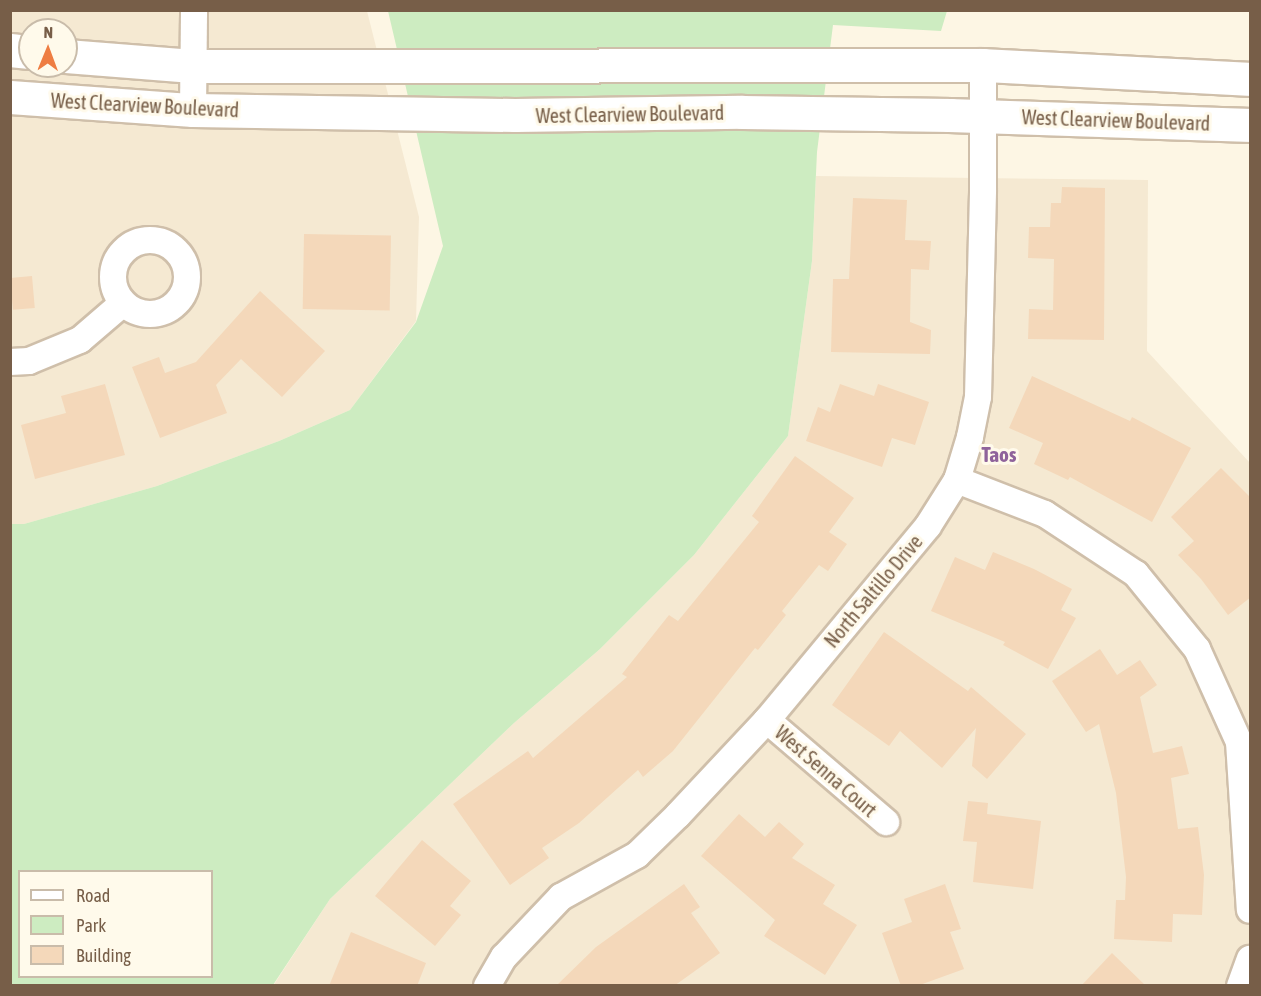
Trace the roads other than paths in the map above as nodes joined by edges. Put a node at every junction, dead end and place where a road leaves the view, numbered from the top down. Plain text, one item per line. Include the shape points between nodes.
1 (194, 10) edge
2 (78, 57) edge
3 (983, 65) junction
4 (194, 66) junction
5 (1251, 79) edge
6 (10, 97) edge
7 (193, 110) junction
8 (983, 115) junction
9 (1251, 125) edge
10 (123, 303) dead end
11 (10, 363) edge
12 (957, 480) junction
13 (767, 720) junction
14 (886, 822) dead end
15 (1251, 910) edge
16 (1251, 959) edge
17 (487, 986) edge
18 (1240, 986) edge

1 - 4 street
2 - 4 street
3 - 4 street
3 - 5 street
3 - 8 street, North Saltillo Drive
4 - 7 street
6 - 7 street, West Clearview Boulevard
7 - 8 street, West Clearview Boulevard via 504,115
8 - 9 street, West Clearview Boulevard
8 - 12 street, North Saltillo Drive via 978,397
10 - 11 street via 80,340 29,360
12 - 13 street, North Saltillo Drive via 928,526
12 - 15 street via 1045,514 1136,574 1197,649 1239,742
13 - 14 street, West Senna Court
13 - 17 street, North Saltillo Drive via 637,855 561,897 504,957
16 - 18 street

